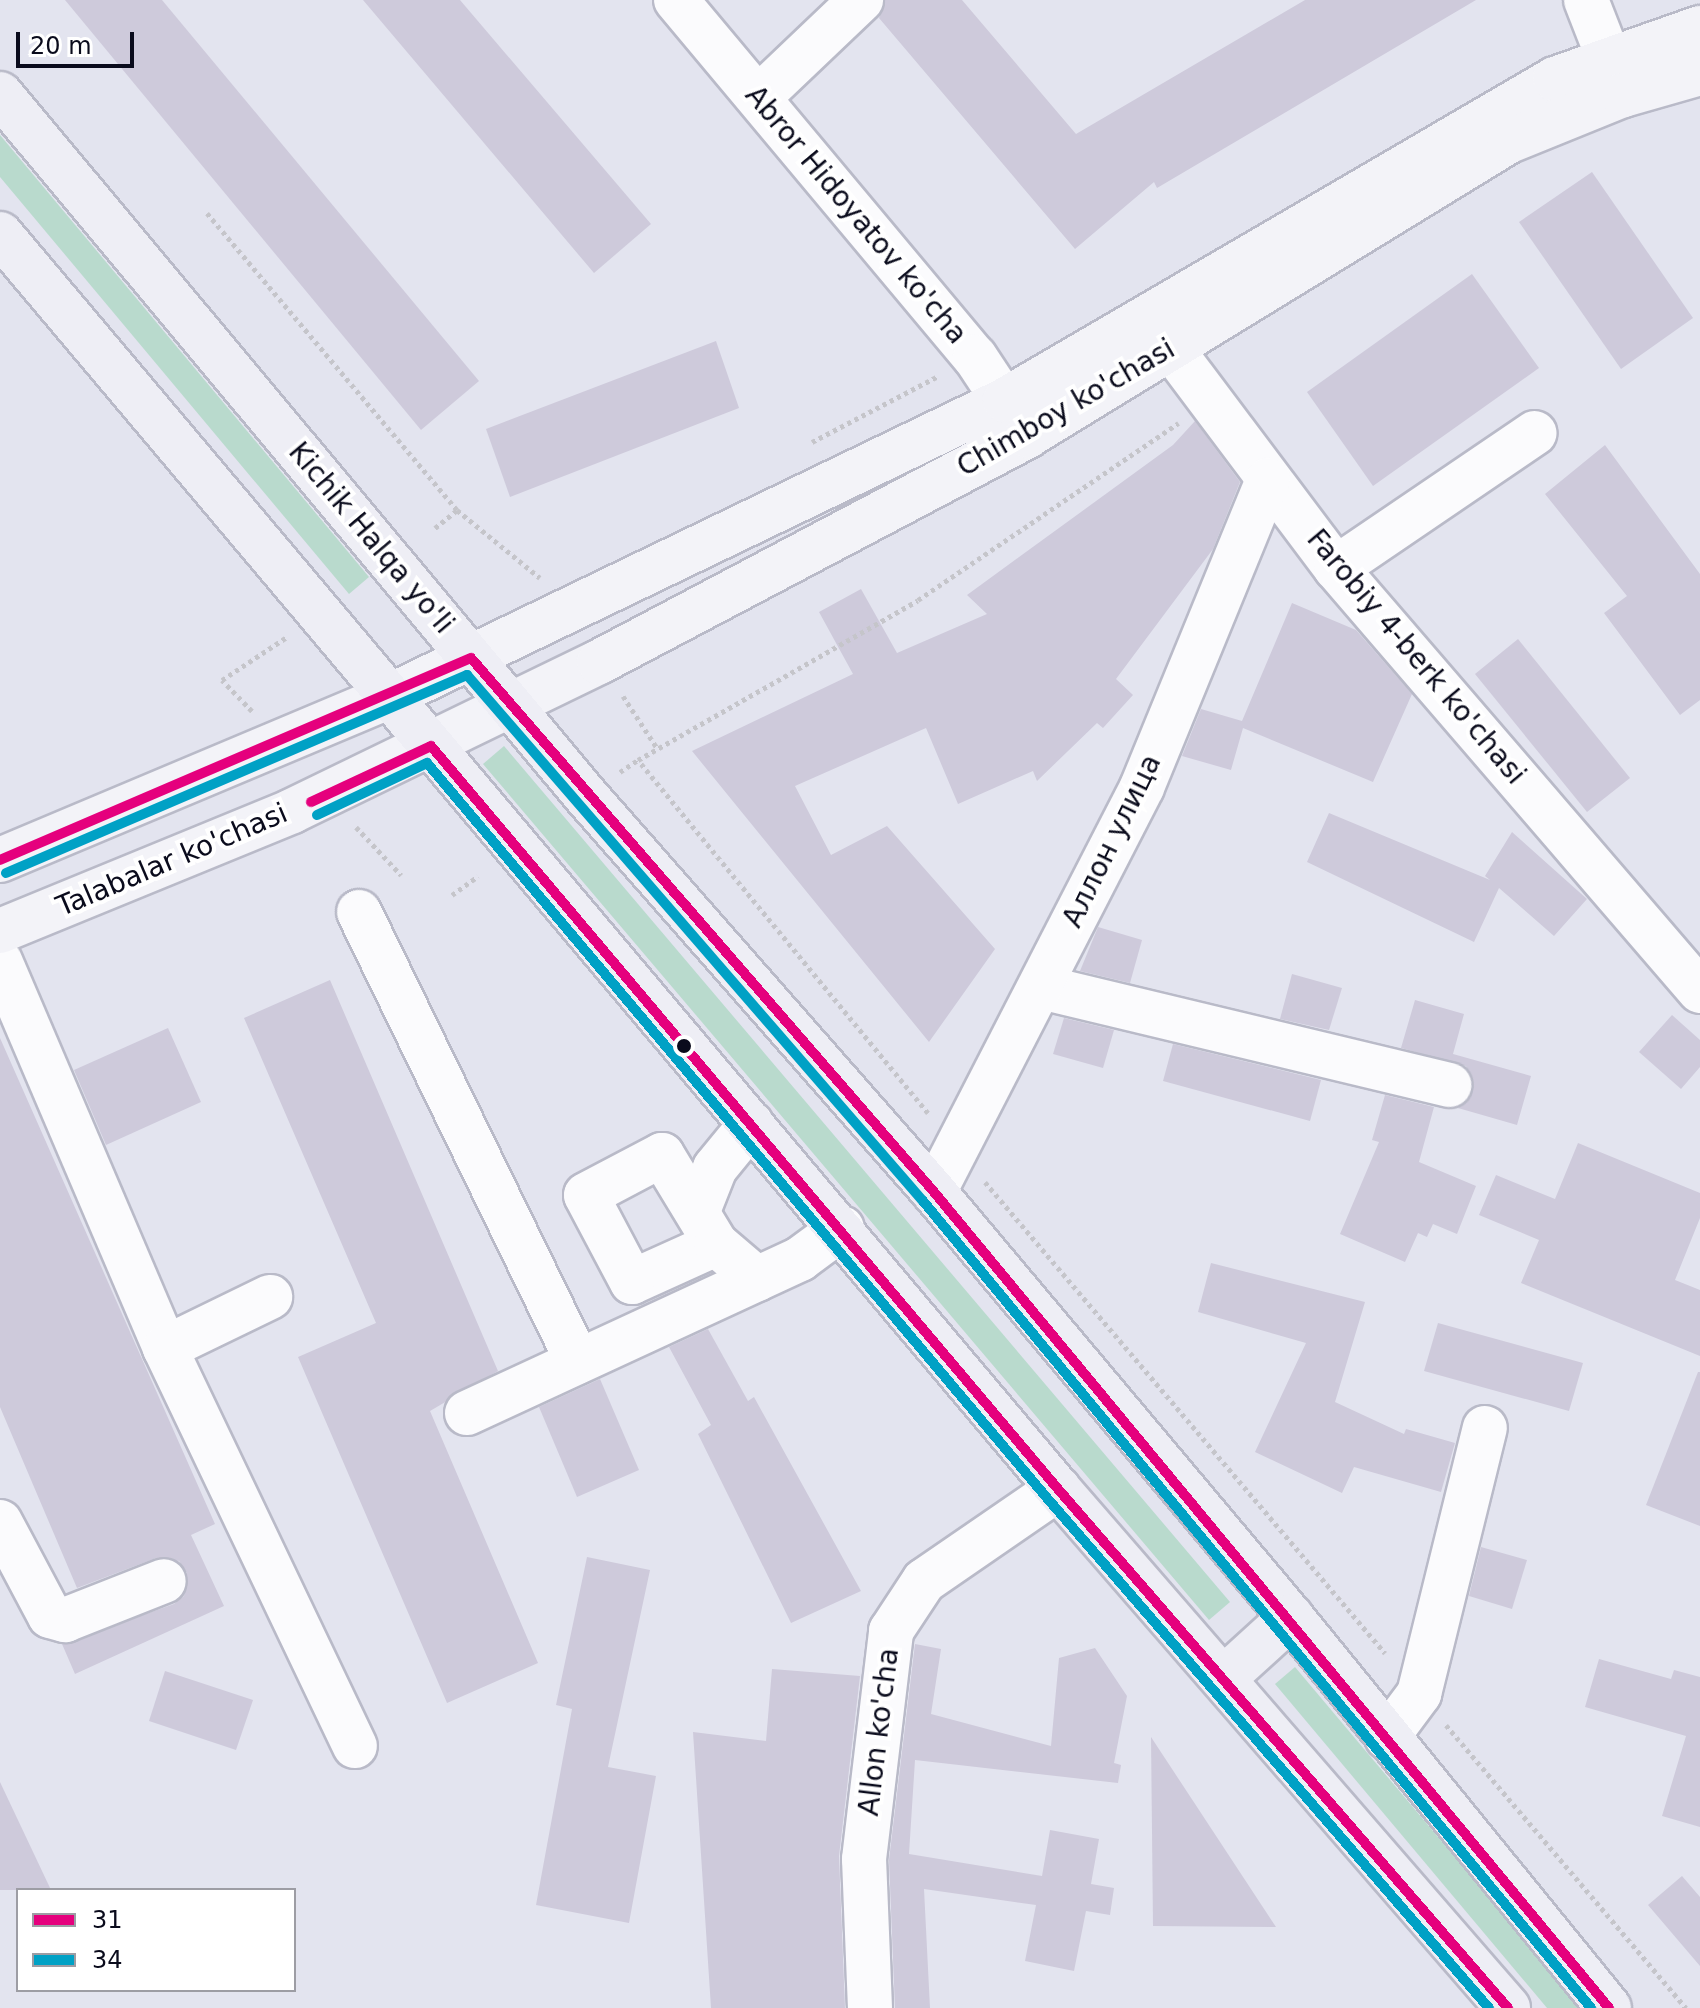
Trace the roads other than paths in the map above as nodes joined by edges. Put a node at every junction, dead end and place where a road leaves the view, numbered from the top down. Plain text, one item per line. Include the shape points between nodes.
1 (676, 0) edge
2 (861, 0) edge
3 (1586, 0) edge
4 (1700, 28) edge
5 (1700, 73) edge
6 (1616, 77) junction
7 (0, 94) edge
8 (759, 97) junction
9 (9, 257) edge
10 (1145, 312) junction
11 (1169, 348) junction
12 (1005, 400) junction
13 (1535, 433) dead end
14 (1027, 436) junction
15 (1268, 480) junction
16 (1336, 568) junction
17 (471, 658) junction
18 (388, 697) junction
19 (511, 705) junction
20 (431, 746) junction
21 (0, 860) edge
22 (359, 912) dead end
23 (0, 931) edge
24 (0, 961) edge
25 (1041, 987) junction
26 (1700, 991) edge
27 (1449, 1085) dead end
28 (751, 1124) junction
29 (934, 1192) junction
30 (842, 1228) junction
31 (757, 1279) junction
32 (270, 1297) dead end
33 (165, 1348) junction
34 (578, 1362) junction
35 (467, 1413) dead end
36 (1485, 1428) dead end
37 (1058, 1489) junction
38 (0, 1522) edge
39 (164, 1581) dead end
40 (1291, 1617) junction
41 (1224, 1678) junction
42 (1387, 1737) junction
43 (355, 1746) dead end
44 (870, 2008) edge
45 (1508, 2008) edge
46 (1609, 2008) edge

1 - 8 street, Abror Hidoyatov ko'cha
2 - 8 street
3 - 6 street
4 - 6 main road, Chimboy ko'chasi
5 - 6 main road, Chimboy ko'chasi
6 - 10 main road, Chimboy ko'chasi via 1555,79
6 - 11 main road, Chimboy ko'chasi
7 - 17 highway, Kichik Halqa yo'li
8 - 12 street, Abror Hidoyatov ko'cha
9 - 18 highway
10 - 11 street, Farobiy 4-berk ko'chasi
10 - 12 main road, Chimboy ko'chasi
11 - 14 main road, Chimboy ko'chasi
11 - 15 street, Farobiy 4-berk ko'chasi
12 - 14 street, Abror Hidoyatov ko'cha
12 - 17 main road, Chimboy ko'chasi
13 - 16 street
14 - 19 main road, Chimboy ko'chasi
15 - 16 street, Farobiy 4-berk ko'chasi
15 - 25 street, Аллон улица via 1142,787
16 - 26 street, Farobiy 4-berk ko'chasi
17 - 18 main road
17 - 19 highway, Kichik Halqa yo'li
18 - 20 highway
18 - 21 main road
19 - 20 main road, Chimboy ko'chasi
19 - 29 highway, Kichik Halqa yo'li
20 - 23 main road, Talabalar ko'chasi via 292,811
20 - 28 highway
22 - 34 street
24 - 33 street
25 - 27 street
25 - 29 street, Аллон улица
28 - 30 highway
28 - 31 street via 715,1168 707,1227
29 - 40 highway, Kichik Halqa yo'li
30 - 31 street via 800,1259
30 - 37 highway
31 - 34 street
32 - 33 street
33 - 43 street
34 - 35 street
36 - 42 street via 1419,1694
37 - 41 highway
37 - 44 street, Allon ko'cha via 924,1581 891,1631 864,1859
38 - 39 street via 50,1616 65,1620
40 - 41 highway
40 - 42 highway, Kichik Halqa yo'li
41 - 45 highway
42 - 46 highway, Kichik Halqa yo'li

